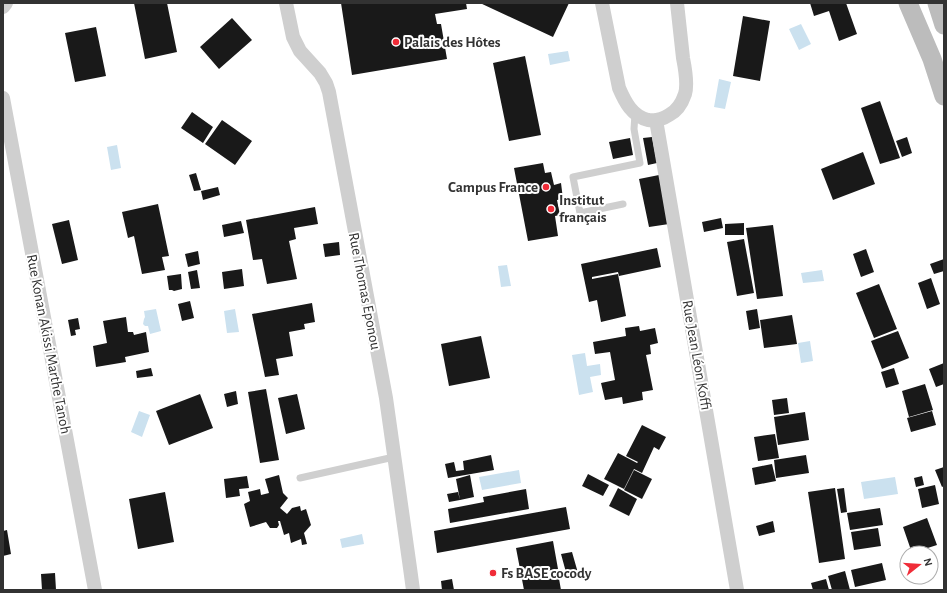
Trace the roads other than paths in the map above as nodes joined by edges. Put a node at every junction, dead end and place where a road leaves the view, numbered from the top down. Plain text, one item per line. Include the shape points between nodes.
1 (6, 3) edge
2 (286, 3) edge
3 (602, 3) edge
4 (677, 3) edge
5 (908, 3) edge
6 (937, 3) edge
7 (3, 7) edge
8 (944, 25) edge
9 (944, 96) edge
10 (3, 98) edge
11 (635, 113) junction
12 (656, 120) junction
13 (623, 204) dead end
14 (394, 457) junction
15 (300, 478) dead end
16 (95, 590) edge
17 (413, 590) edge
18 (737, 590) edge

1 - 7 street
2 - 14 street, Rue Thomas Eponou via 293,37 300,50 320,73 329,92 386,398
3 - 11 street via 619,88 624,100
4 - 12 street via 686,89 677,109
5 - 9 main road via 932,59
6 - 8 main road
10 - 16 street, Rue Konan Akissi Marthe Tanoh
11 - 12 street via 644,119
11 - 13 lane via 634,129 640,163 573,177 580,213
12 - 18 street, Rue Jean Léon Koffi
14 - 15 lane
14 - 17 street, Rue Thomas Eponou

